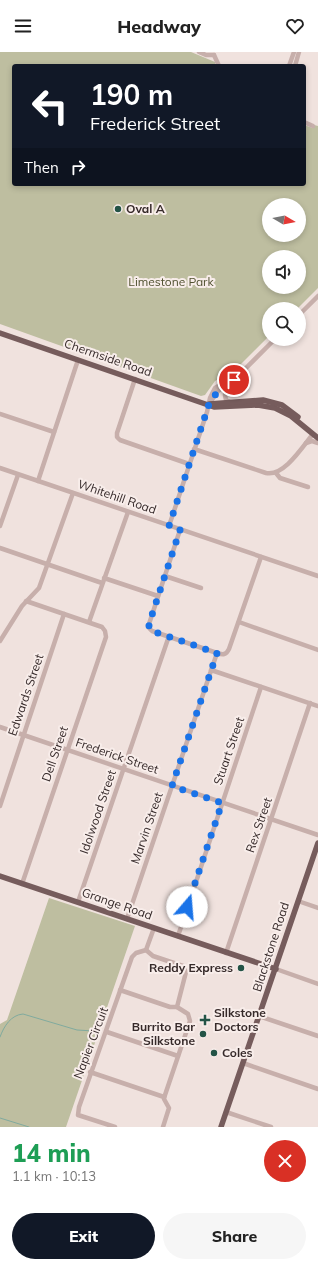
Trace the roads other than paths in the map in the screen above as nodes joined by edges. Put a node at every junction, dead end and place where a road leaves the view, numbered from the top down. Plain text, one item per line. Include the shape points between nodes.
1 (199, 52) edge
2 (294, 52) edge
3 (300, 52) edge
4 (215, 54) edge
5 (218, 64) edge
6 (290, 64) edge
7 (296, 64) edge
8 (306, 123) edge
9 (313, 126) dead end
10 (318, 296) edge
11 (306, 308) edge
12 (0, 333) edge
13 (268, 346) edge
14 (78, 360) junction
15 (242, 372) junction
16 (135, 379) junction
17 (234, 380) junction
18 (230, 402) junction
19 (209, 404) junction
20 (0, 414) edge
21 (308, 428) junction
22 (54, 432) junction
23 (316, 436) edge
24 (318, 443) edge
25 (306, 444) junction
26 (194, 449) junction
27 (190, 464) junction
28 (0, 468) edge
29 (276, 473) junction
30 (18, 475) junction
31 (38, 481) junction
32 (308, 487) dead end
33 (73, 493) junction
34 (128, 512) junction
35 (0, 526) edge
36 (169, 526) junction
37 (180, 530) junction
38 (0, 548) edge
39 (260, 557) junction
40 (48, 564) junction
41 (165, 576) junction
42 (318, 576) edge
43 (104, 578) junction
44 (102, 583) junction
45 (201, 588) dead end
46 (158, 596) junction
47 (26, 601) junction
48 (64, 614) junction
49 (89, 622) junction
50 (239, 622) junction
51 (169, 636) junction
52 (0, 642) edge
53 (318, 650) edge
54 (217, 653) junction
55 (211, 670) junction
56 (261, 687) junction
57 (310, 703) junction
58 (318, 706) edge
59 (0, 727) edge
60 (23, 735) junction
61 (67, 750) junction
62 (123, 769) junction
63 (172, 786) junction
64 (222, 803) junction
65 (0, 806) edge
66 (271, 819) junction
67 (318, 835) edge
68 (318, 843) edge
69 (0, 876) edge
70 (22, 884) junction
71 (298, 901) junction
72 (78, 902) junction
73 (318, 908) edge
74 (127, 919) junction
75 (154, 928) junction
76 (178, 936) junction
77 (146, 950) junction
78 (226, 952) junction
79 (276, 969) junction
80 (318, 984) edge
81 (120, 990) junction
82 (177, 1007) junction
83 (259, 1016) junction
84 (107, 1032) junction
85 (318, 1036) edge
86 (178, 1056) junction
87 (243, 1063) junction
88 (90, 1072) junction
89 (318, 1089) edge
90 (164, 1097) junction
91 (226, 1112) junction
92 (115, 1127) edge
93 (163, 1127) edge
94 (221, 1127) edge
95 (271, 1127) edge

1 - 4 street via 206,55
2 - 6 street
3 - 7 street
4 - 5 street
8 - 9 street
10 - 11 street
12 - 14 main road, Chermside Road
13 - 15 street
14 - 16 main road, Chermside Road
14 - 22 street
15 - 17 street
15 - 19 street via 216,387 210,396
16 - 19 main road, Chermside Road
16 - 27 street via 117,437
17 - 18 street via 225,394 226,400
17 - 19 street via 218,391
18 - 19 main road, Chermside Road
18 - 21 main road, Chermside Road via 257,400 274,403 294,413
19 - 21 main road, Chermside Road via 220,408 258,405 272,407 288,414
19 - 26 street
20 - 22 street
21 - 23 main road, Chermside Road
22 - 31 street
23 - 25 street
24 - 25 street via 312,441
25 - 29 street
26 - 27 street
26 - 29 street via 267,474
27 - 36 street
28 - 30 street, Whitehill Road
29 - 32 street via 280,478
30 - 31 street, Whitehill Road
30 - 35 street
31 - 33 street, Whitehill Road
33 - 34 street, Whitehill Road
33 - 40 street
34 - 36 street, Whitehill Road
34 - 43 street
36 - 37 street, Whitehill Road
37 - 39 street, Whitehill Road
37 - 41 street
38 - 40 street
39 - 42 street, Whitehill Road
39 - 50 street
40 - 44 street
40 - 47 street via 38,588
41 - 45 street
41 - 46 street
43 - 44 street
43 - 46 street
44 - 49 street
46 - 51 street via 149,628
47 - 48 street
47 - 52 street
48 - 49 street
48 - 60 street, Edwards Street
49 - 61 street, Dell Street via 102,627 106,637
50 - 53 street
50 - 54 street via 228,651
51 - 54 street
51 - 62 street, Idolwood Street
54 - 55 street, Marvin Street
55 - 56 street
55 - 63 street, Marvin Street
56 - 57 street
56 - 64 street, Stuart Street
57 - 58 street
57 - 66 street, Rex Street
59 - 60 street, Frederick Street
60 - 61 street, Frederick Street
60 - 65 street, Edwards Street
61 - 62 street, Frederick Street
61 - 70 street, Dell Street
62 - 63 street, Frederick Street
62 - 72 street, Idolwood Street
63 - 64 street, Frederick Street
63 - 74 street, Marvin Street
64 - 66 street, Frederick Street
64 - 76 street, Stuart Street
66 - 67 street, Frederick Street
66 - 78 street, Rex Street
68 - 71 main road, Blackstone Road
69 - 70 main road, Grange Road
70 - 72 main road, Grange Road
71 - 73 street
71 - 79 main road, Blackstone Road
72 - 74 main road, Grange Road
74 - 75 main road, Grange Road
75 - 76 main road, Grange Road
75 - 77 street
76 - 78 main road, Grange Road
77 - 81 street, Napier Circuit via 132,957
77 - 82 street via 153,956 185,968 186,974
78 - 79 main road, Grange Road
79 - 80 street, Grange Road
79 - 83 main road, Blackstone Road
81 - 82 street via 170,1007
81 - 84 street, Napier Circuit
82 - 86 street via 188,1014 190,1020
83 - 85 street
83 - 87 main road, Blackstone Road
84 - 86 street
84 - 88 street, Napier Circuit
86 - 90 street
87 - 89 street
87 - 91 main road, Blackstone Road
88 - 90 street
88 - 92 street, Napier Circuit via 78,1114
90 - 93 street via 169,1108
91 - 94 main road, Blackstone Road
91 - 95 street

